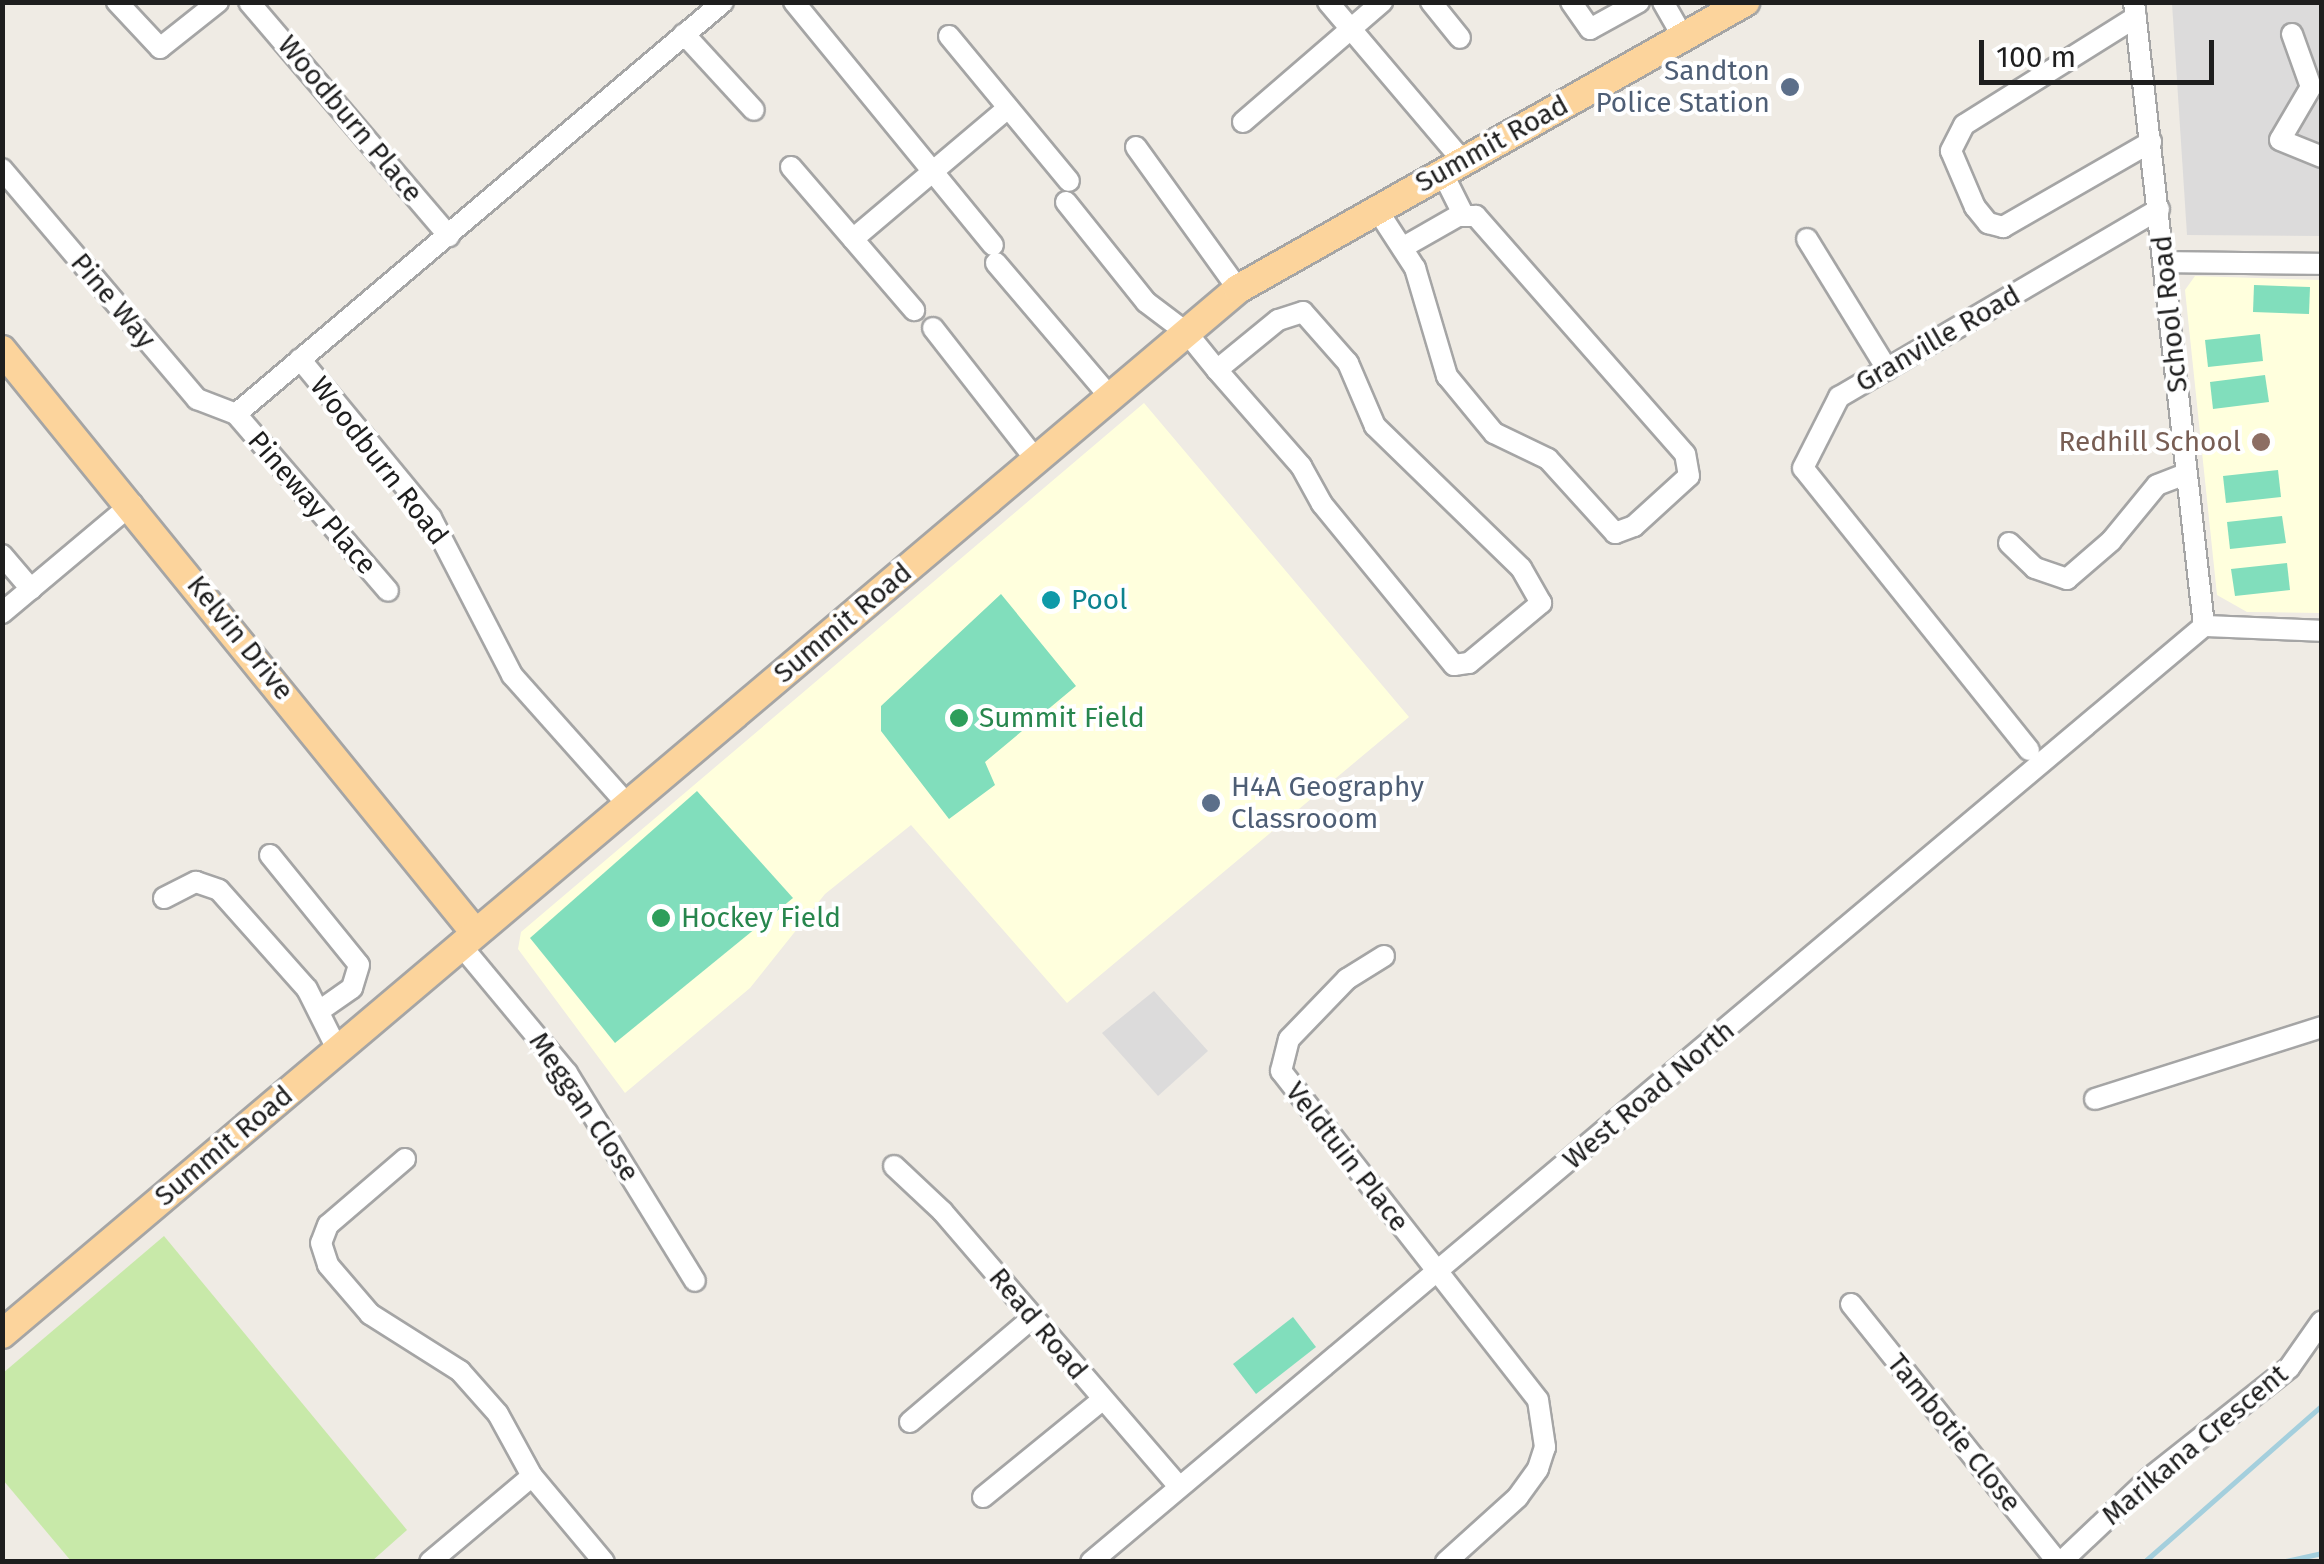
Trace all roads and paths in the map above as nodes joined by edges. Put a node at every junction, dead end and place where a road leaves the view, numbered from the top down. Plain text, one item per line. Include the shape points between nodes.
1 (118, 2) edge
2 (218, 2) edge
3 (250, 2) edge
4 (723, 2) edge
5 (794, 2) edge
6 (1328, 2) edge
7 (1382, 2) edge
8 (1432, 2) edge
9 (1571, 2) edge
10 (1639, 2) edge
11 (1664, 2) edge
12 (1746, 2) edge
13 (2135, 10) edge
14 (1350, 30) junction
15 (684, 34) junction
16 (2292, 34) dead end
17 (948, 36) dead end
18 (1683, 37) junction
19 (1460, 38) dead end
20 (1008, 108) junction
21 (754, 110) dead end
22 (1244, 122) dead end
23 (2151, 142) junction
24 (1136, 147) dead end
25 (2322, 157) edge
26 (791, 167) dead end
27 (1452, 167) junction
28 (2, 168) edge
29 (933, 172) junction
30 (1376, 208) junction
31 (2159, 209) junction
32 (1463, 214) junction
33 (449, 236) junction
34 (853, 239) junction
35 (1807, 239) dead end
36 (1402, 248) junction
37 (2166, 262) junction
38 (2322, 264) edge
39 (1238, 289) junction
40 (914, 310) dead end
41 (933, 328) dead end
42 (1187, 334) junction
43 (2, 350) edge
44 (300, 359) junction
45 (1887, 369) junction
46 (1217, 370) junction
47 (1110, 397) junction
48 (236, 414) junction
49 (1036, 460) junction
50 (2186, 474) junction
51 (132, 504) junction
52 (2010, 543) dead end
53 (2, 554) edge
54 (32, 588) junction
55 (388, 591) dead end
56 (2, 613) edge
57 (2204, 626) junction
58 (2322, 631) edge
59 (2029, 750) dead end
60 (628, 805) junction
61 (270, 855) dead end
62 (164, 898) dead end
63 (466, 937) junction
64 (1384, 956) dead end
65 (320, 1010) junction
66 (2322, 1027) edge
67 (338, 1051) junction
68 (2095, 1100) dead end
69 (406, 1159) dead end
70 (894, 1166) dead end
71 (1439, 1274) junction
72 (695, 1281) dead end
73 (1851, 1304) dead end
74 (1032, 1318) junction
75 (2322, 1321) edge
76 (2, 1334) edge
77 (1102, 1400) junction
78 (910, 1422) dead end
79 (532, 1476) junction
80 (1179, 1487) junction
81 (983, 1497) dead end
82 (430, 1562) edge
83 (604, 1562) edge
84 (1091, 1562) edge
85 (1446, 1562) edge
86 (2060, 1562) edge

1 - 2 street via 160,48
3 - 33 street, Woodburn Place
4 - 15 street, Woodburn Road
5 - 29 street
6 - 14 street
7 - 14 street
8 - 19 street
9 - 10 street via 1590,29
11 - 18 street
12 - 18 main road, Summit Road
13 - 23 street, School Road
13 - 23 street via 1964,125 1951,151 1974,207 2003,227
14 - 22 street
14 - 27 street
15 - 21 street
15 - 33 street, Woodburn Road
16 - 25 street via 2311,87 2280,140
17 - 20 street
18 - 27 main road, Summit Road
20 - 29 street
20 - 42 street via 1146,302
23 - 31 street, School Road
24 - 39 street
26 - 34 street
27 - 30 main road, Summit Road
27 - 32 street
28 - 48 street, Pine Way via 197,399
29 - 34 street
29 - 47 street
30 - 36 street
30 - 39 main road, Summit Road
31 - 37 street, School Road
31 - 45 street, Granville Road
32 - 36 street
32 - 36 street via 1482,222 1691,462 1686,480 1629,529 1606,528 1554,464 1503,440 1454,386
33 - 44 street, Woodburn Road
34 - 40 street
35 - 45 street
37 - 38 street
37 - 50 street, School Road
39 - 42 main road, Summit Road
41 - 49 street
42 - 46 street
42 - 47 main road, Summit Road
43 - 51 main road, Kelvin Drive
44 - 48 street, Woodburn Road
44 - 60 street, Woodburn Road via 431,518 512,675
45 - 59 street, Granville Road via 1836,400 1802,470
46 - 46 street via 1301,466 1322,504 1454,664 1469,663 1541,603 1521,568 1375,426 1348,363 1303,312 1278,320
47 - 49 main road, Summit Road
48 - 55 street, Pineway Place
49 - 60 main road, Summit Road
50 - 52 street via 2157,485 2111,541 2067,579 2038,570
50 - 57 street, School Road
51 - 54 street
51 - 63 main road, Kelvin Drive
53 - 54 street
54 - 56 street
57 - 58 street
57 - 71 street, West Road North
60 - 63 main road, Summit Road
61 - 65 street via 359,965 352,988
62 - 65 street via 196,882 219,890
63 - 67 main road, Summit Road
63 - 72 street, Meggan Close via 567,1073
64 - 71 street, Veldtuin Place via 1347,978 1290,1039 1281,1071
65 - 67 street
66 - 68 street
67 - 76 main road, Summit Road
69 - 79 street via 328,1226 324,1258 363,1308 460,1371 498,1414
70 - 74 street, Read Road via 942,1211
71 - 80 street, West Road North
71 - 85 street via 1538,1400 1545,1447 1529,1484
73 - 86 street, Tambotie Close
74 - 77 street, Read Road
74 - 78 street
75 - 86 street, Marikana Crescent via 2289,1368 2151,1477
77 - 80 street, Read Road
77 - 81 street
79 - 82 street
79 - 83 street
80 - 84 street, West Road North

